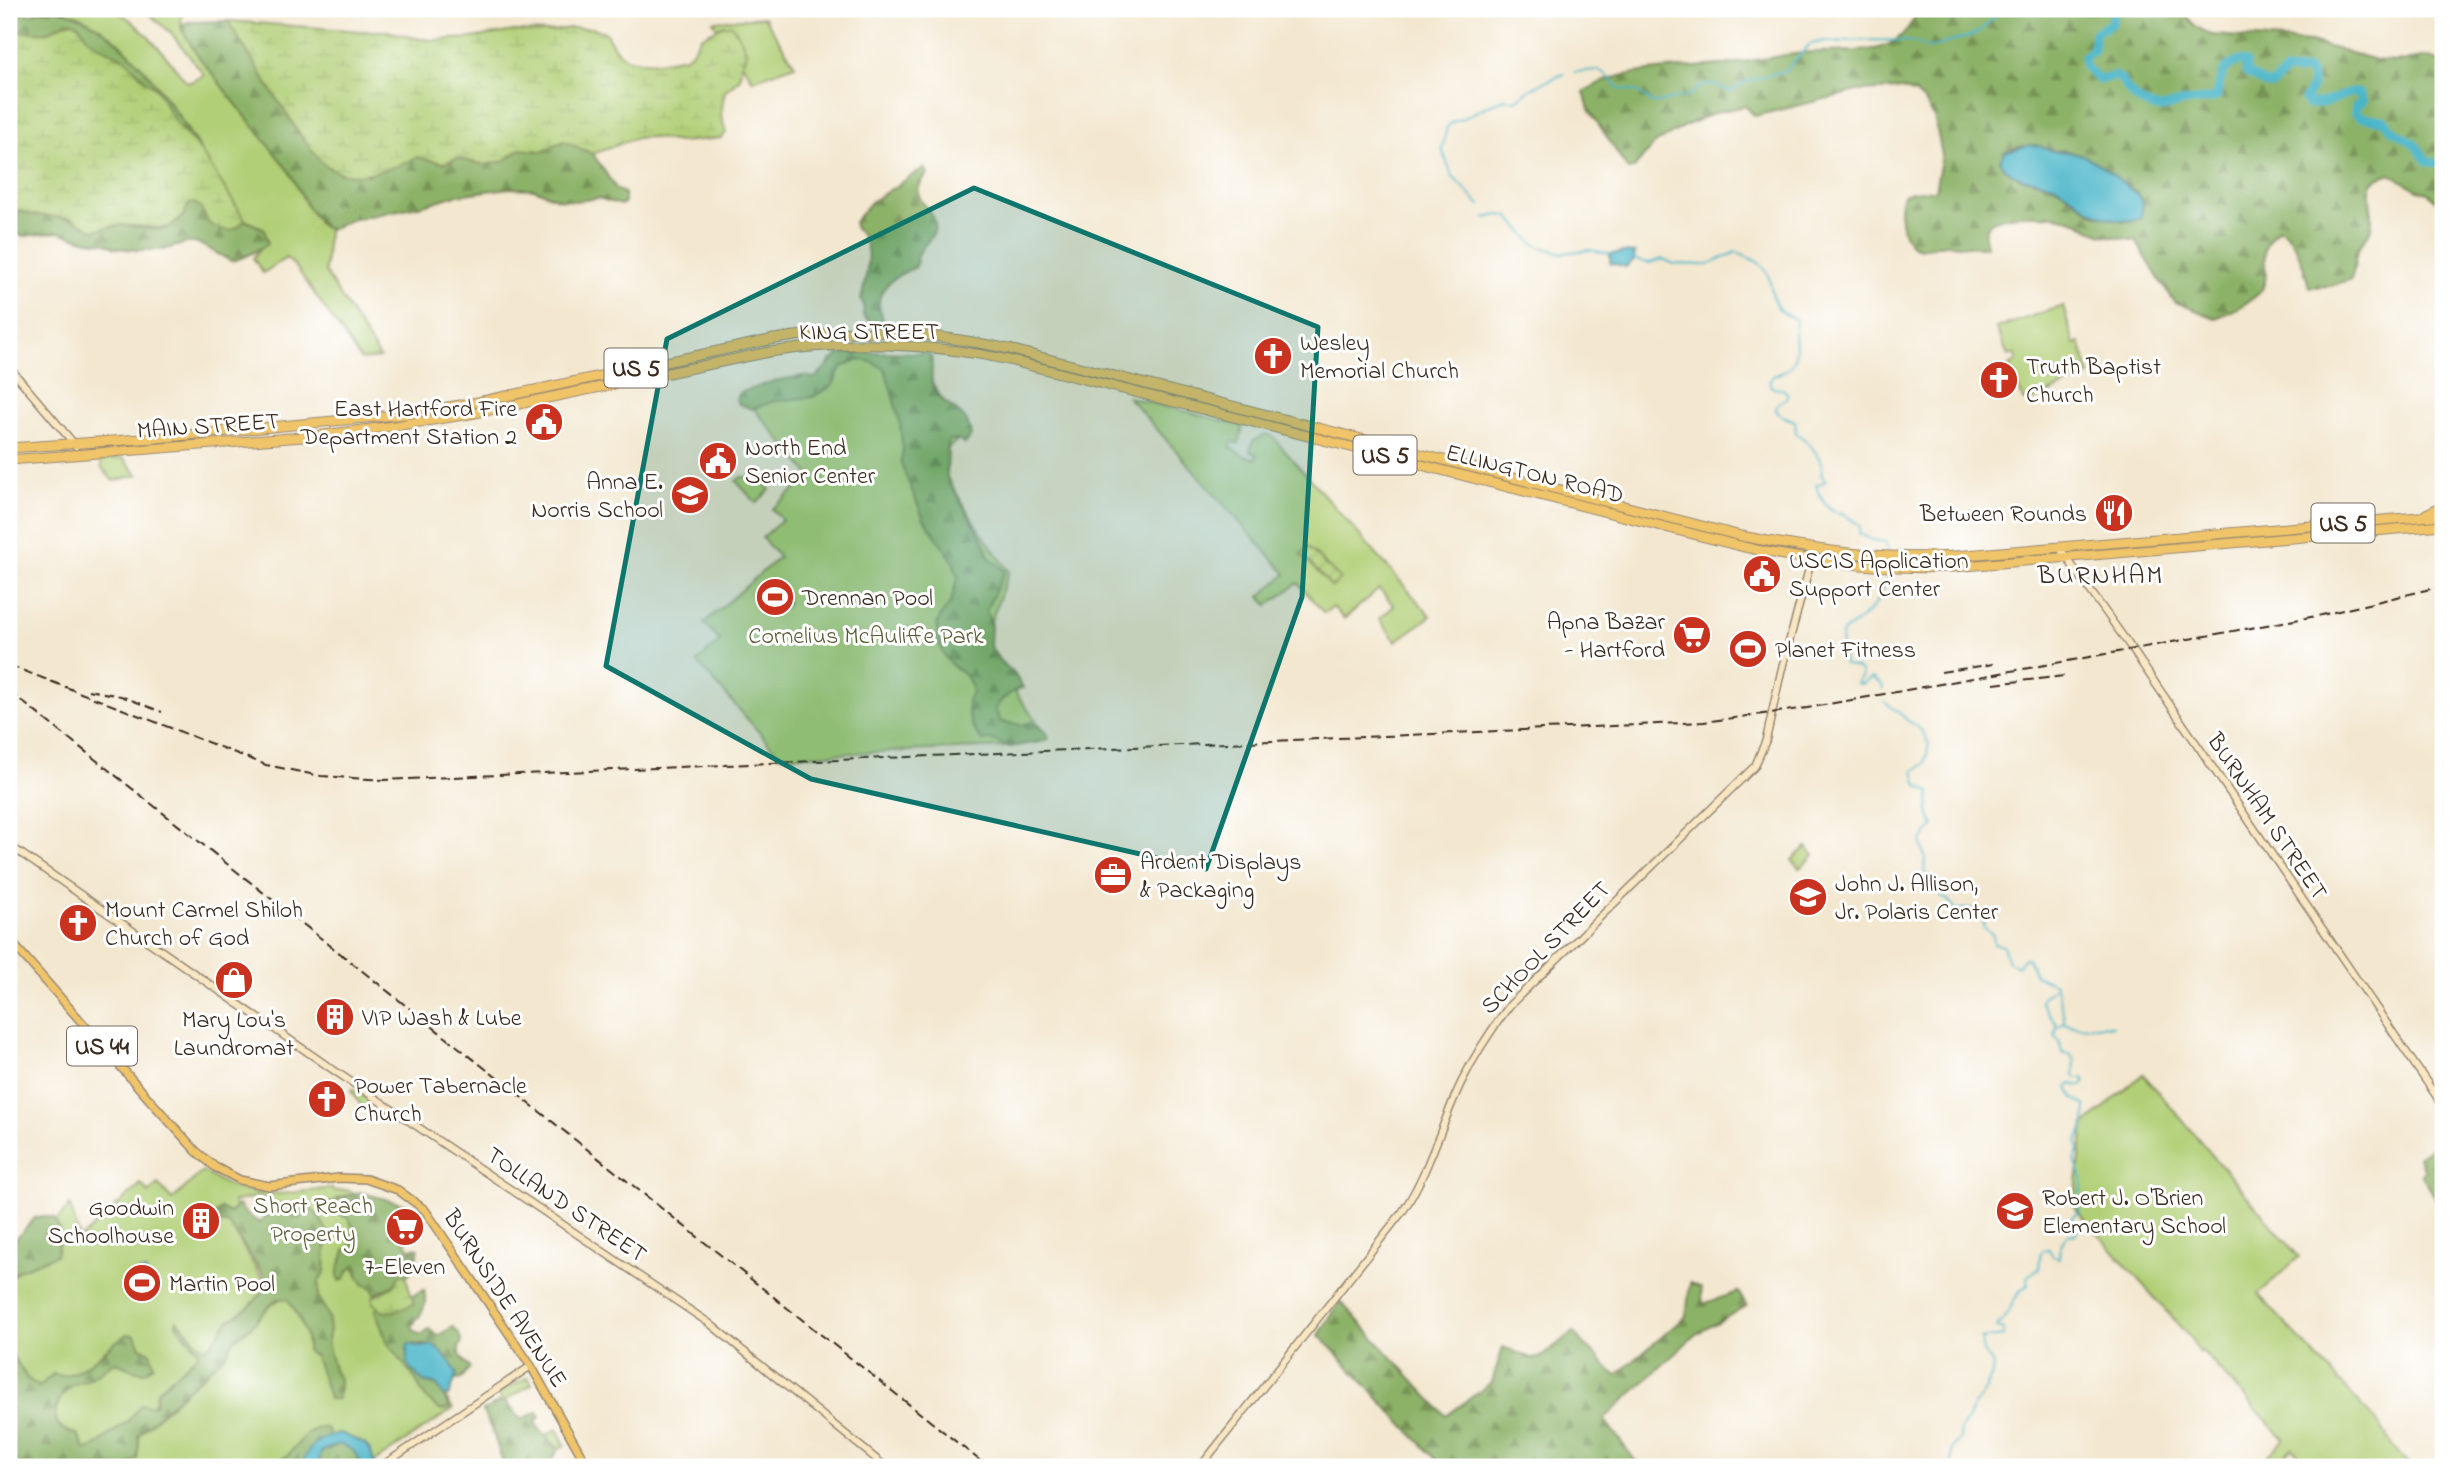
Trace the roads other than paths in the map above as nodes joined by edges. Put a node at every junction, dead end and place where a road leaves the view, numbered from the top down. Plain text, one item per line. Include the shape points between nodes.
1 (961, 340) joint
2 (754, 343) joint
3 (780, 350) joint
4 (959, 352) joint
5 (9, 368) edge
6 (531, 396) junction
7 (1323, 429) junction
8 (1320, 439) junction
9 (75, 445) junction
10 (9, 448) edge
11 (82, 454) junction
12 (9, 460) edge
13 (2443, 506) edge
14 (1658, 513) junction
15 (2443, 515) edge
16 (2415, 517) junction
17 (1655, 524) junction
18 (2443, 526) edge
19 (2358, 527) junction
20 (2059, 547) junction
21 (1814, 550) junction
22 (2067, 557) junction
23 (1811, 561) junction
24 (9, 845) edge
25 (9, 939) edge
26 (2443, 1107) edge
27 (531, 1366) junction
28 (380, 1467) edge
29 (588, 1467) edge
30 (886, 1467) edge
31 (1200, 1467) edge

1 - 2 highway, KING STREET / US 5 via 849,332
1 - 7 highway, ELLINGTON ROAD / US 5
2 - 6 highway, MAIN STREET / US 5
3 - 4 highway, KING STREET / US 5 via 882,345
3 - 6 highway, MAIN STREET / US 5
4 - 8 highway, ELLINGTON ROAD / US 5 via 1014,361
5 - 9 main road
6 - 9 highway, MAIN STREET / US 5 via 367,419
6 - 11 highway, MAIN STREET / US 5 via 451,417 355,432
7 - 8 highway
7 - 14 highway, ELLINGTON ROAD / US 5
8 - 17 highway, ELLINGTON ROAD / US 5
9 - 10 highway, MAIN STREET / US 5
9 - 11 main road
11 - 12 highway, MAIN STREET / US 5
13 - 16 highway
14 - 17 highway
14 - 21 highway, ELLINGTON ROAD / US 5
15 - 16 highway, US 5
16 - 19 highway, US 5
17 - 23 highway, ELLINGTON ROAD / US 5
18 - 19 highway, US 5
19 - 20 highway, US 5
19 - 22 highway, US 5
20 - 21 highway, ELLINGTON ROAD / US 5 via 1927,557
20 - 22 main road, BURNHAM STREET
21 - 23 main road, SCHOOL STREET
22 - 23 highway, ELLINGTON ROAD / US 5 via 1920,568
22 - 26 main road, BURNHAM STREET
23 - 31 main road, SCHOOL STREET via 1766,740 1753,769 1510,1005 1482,1042 1403,1211
24 - 30 main road, TOLLAND STREET via 709,1323
25 - 27 main road, BURNSIDE AVENUE / US 44 via 215,1167 263,1185 366,1179 413,1199 437,1225
27 - 28 main road
27 - 29 main road, BURNSIDE AVENUE / US 44

